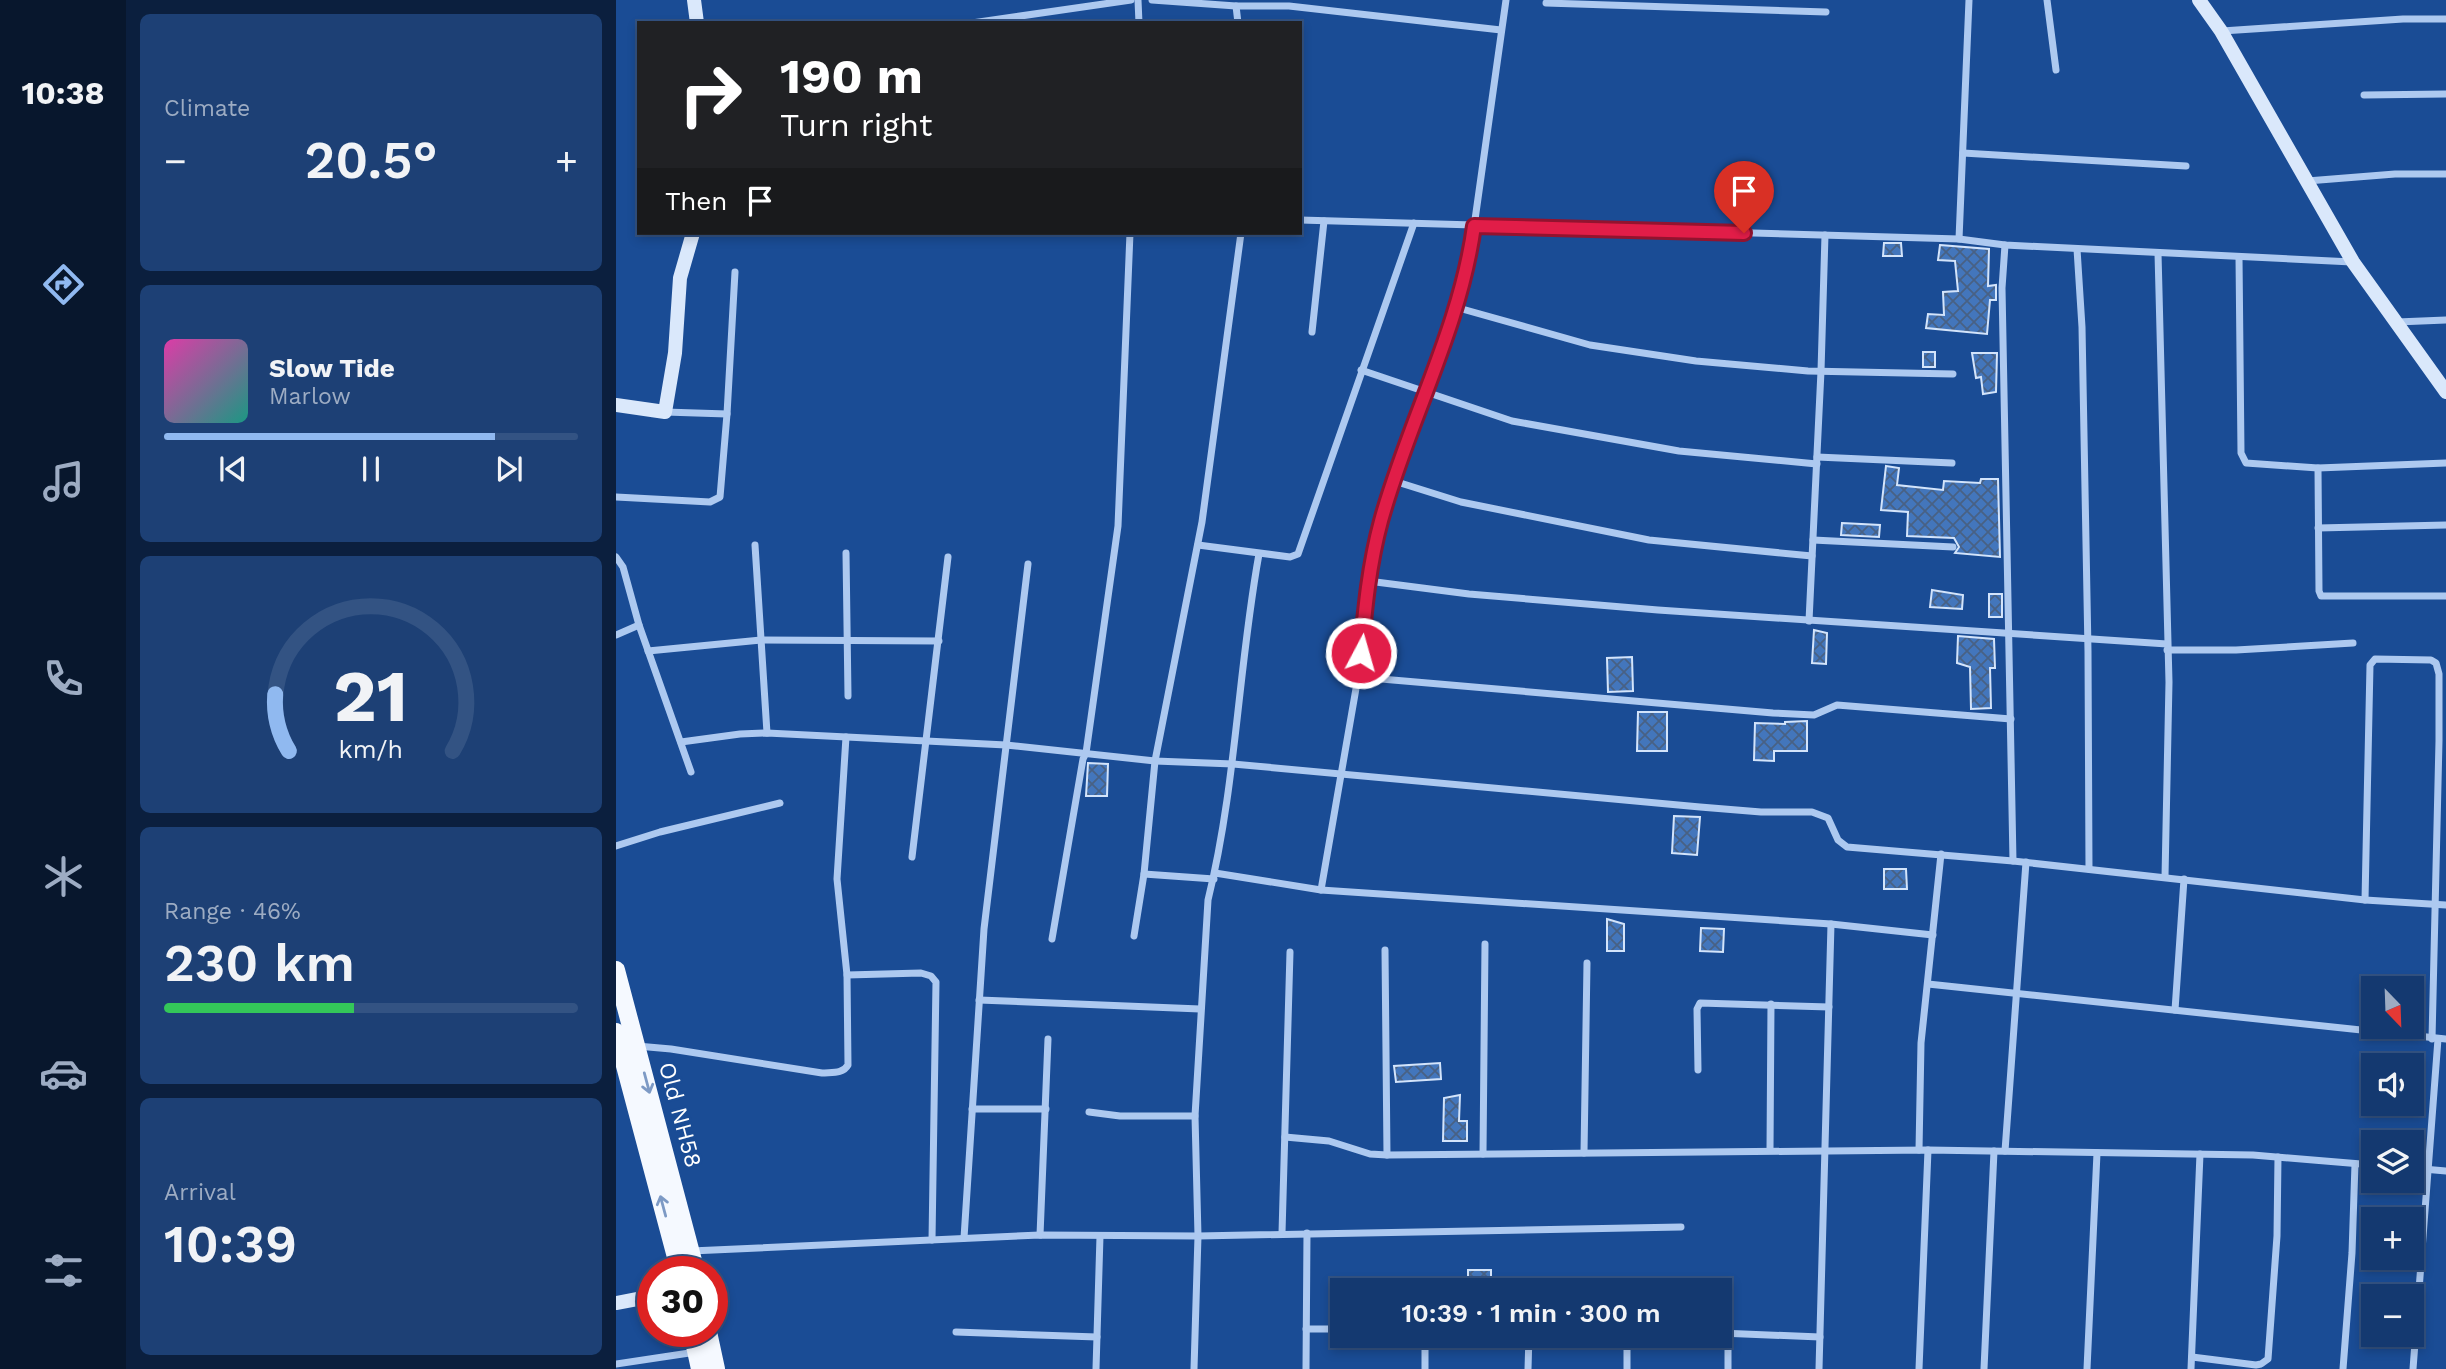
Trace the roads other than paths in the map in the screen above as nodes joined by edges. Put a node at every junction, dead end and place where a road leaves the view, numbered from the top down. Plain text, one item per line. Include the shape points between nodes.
1 (694, 0) edge
2 (1131, 0) edge
3 (1138, 0) edge
4 (1152, 0) edge
5 (1506, 0) edge
6 (1969, 0) edge
7 (2047, 0) edge
8 (2199, 0) edge
9 (1289, 3) edge
10 (1546, 3) dead end
11 (1711, 4) edge
12 (1236, 6) junction
13 (1826, 12) dead end
14 (2446, 19) edge
15 (697, 21) edge
16 (986, 21) edge
17 (1139, 21) edge
18 (1238, 21) edge
19 (1502, 30) junction
20 (2221, 32) junction
21 (2056, 70) dead end
22 (2446, 94) edge
23 (2364, 96) dead end
24 (1963, 153) junction
25 (2186, 166) dead end
26 (2446, 174) edge
27 (2307, 181) junction
28 (1305, 220) edge
29 (1324, 221) junction
30 (1414, 223) junction
31 (1474, 226) junction
32 (692, 235) edge
33 (1130, 235) edge
34 (1241, 235) edge
35 (1825, 235) junction
36 (1959, 239) junction
37 (2005, 245) junction
38 (2077, 249) junction
39 (2158, 253) junction
40 (2239, 257) junction
41 (2353, 262) junction
42 (735, 272) dead end
43 (1455, 307) junction
44 (2446, 320) edge
45 (2396, 322) junction
46 (1311, 332) dead end
47 (1361, 370) junction
48 (1821, 371) junction
49 (1953, 374) dead end
50 (2446, 392) edge
51 (1426, 393) junction
52 (616, 405) edge
53 (665, 412) junction
54 (727, 414) junction
55 (1817, 461) junction
56 (1952, 463) dead end
57 (2446, 463) edge
58 (2318, 468) junction
59 (1394, 481) junction
60 (616, 497) edge
61 (2446, 525) edge
62 (2318, 528) junction
63 (1813, 540) junction
64 (755, 545) dead end
65 (1198, 545) junction
66 (1953, 547) dead end
67 (846, 553) dead end
68 (1259, 554) junction
69 (1812, 556) junction
70 (616, 557) edge
71 (948, 557) dead end
72 (1028, 564) dead end
73 (1368, 582) junction
74 (2446, 596) edge
75 (1809, 621) junction
76 (639, 625) junction
77 (2008, 634) junction
78 (616, 635) edge
79 (847, 639) junction
80 (2088, 639) junction
81 (761, 640) junction
82 (939, 641) junction
83 (2353, 643) dead end
84 (2167, 647) junction
85 (648, 651) junction
86 (1358, 677) junction
87 (848, 696) dead end
88 (2011, 719) junction
89 (767, 733) junction
90 (846, 737) junction
91 (927, 741) junction
92 (681, 742) junction
93 (1006, 745) junction
94 (1086, 753) junction
95 (1155, 761) junction
96 (1233, 764) junction
97 (691, 772) dead end
98 (1343, 775) junction
99 (780, 803) dead end
100 (616, 846) edge
101 (1941, 854) junction
102 (912, 857) dead end
103 (2013, 861) junction
104 (2026, 863) junction
105 (2089, 869) junction
106 (1144, 874) junction
107 (1214, 876) junction
108 (2165, 877) junction
109 (2183, 879) junction
110 (1321, 890) junction
111 (2365, 900) junction
112 (2434, 904) junction
113 (2446, 905) edge
114 (1830, 924) junction
115 (1933, 935) junction
116 (1134, 936) dead end
117 (1052, 939) dead end
118 (1485, 944) dead end
119 (1385, 950) dead end
120 (1290, 952) dead end
121 (1587, 963) dead end
122 (616, 970) edge
123 (847, 975) junction
124 (1928, 984) junction
125 (2015, 994) junction
126 (979, 1000) junction
127 (1771, 1004) junction
128 (1829, 1007) junction
129 (1200, 1009) junction
130 (2175, 1010) junction
131 (616, 1032) edge
132 (1048, 1039) dead end
133 (2439, 1039) edge
134 (637, 1046) junction
135 (1698, 1070) dead end
136 (972, 1109) junction
137 (1046, 1109) junction
138 (1089, 1112) dead end
139 (1195, 1116) junction
140 (1285, 1137) junction
141 (1826, 1149) junction
142 (1770, 1150) junction
143 (1919, 1150) junction
144 (1928, 1150) junction
145 (1994, 1151) junction
146 (2005, 1151) junction
147 (1584, 1153) junction
148 (2097, 1153) junction
149 (1483, 1154) junction
150 (2200, 1154) junction
151 (1387, 1155) junction
152 (2278, 1157) junction
153 (2355, 1164) junction
154 (2361, 1164) edge
155 (2424, 1169) edge
156 (2429, 1169) junction
157 (2446, 1171) edge
158 (1681, 1227) dead end
159 (1282, 1233) junction
160 (1307, 1233) junction
161 (1040, 1235) junction
162 (1100, 1236) junction
163 (1198, 1236) junction
164 (964, 1238) junction
165 (932, 1240) junction
166 (684, 1251) junction
167 (683, 1256) edge
168 (687, 1256) edge
169 (637, 1299) edge
170 (616, 1303) edge
171 (1306, 1329) junction
172 (1330, 1329) edge
173 (956, 1332) dead end
174 (1732, 1333) edge
175 (1097, 1337) junction
176 (1820, 1337) junction
177 (711, 1347) edge
178 (1425, 1348) edge
179 (1529, 1348) edge
180 (1627, 1348) edge
181 (1726, 1348) edge
182 (2192, 1357) junction
183 (698, 1360) edge
184 (616, 1364) edge
185 (716, 1369) edge
186 (1096, 1369) edge
187 (1194, 1369) edge
188 (1306, 1369) edge
189 (1425, 1369) edge
190 (1528, 1369) edge
191 (1627, 1369) edge
192 (1728, 1369) edge
193 (1819, 1369) edge
194 (1919, 1369) edge
195 (1984, 1369) edge
196 (2087, 1369) edge
197 (2191, 1369) edge
198 (2343, 1369) edge
199 (2413, 1369) edge

1 - 15 street
2 - 16 street
3 - 17 street
4 - 12 street
5 - 19 street
6 - 24 street
7 - 21 street
8 - 20 street
9 - 12 street
9 - 19 street
10 - 11 street
11 - 13 street
12 - 18 street
14 - 20 street
19 - 31 street
20 - 27 street
22 - 23 street
24 - 25 street
24 - 36 street
26 - 27 street
27 - 41 street
28 - 29 street
29 - 30 street
29 - 46 street
30 - 31 street
30 - 47 street
31 - 35 street
31 - 43 street
32 - 53 street via 680,278
33 - 94 street via 1118,526
34 - 65 street
35 - 36 street
35 - 48 street
36 - 37 street
37 - 38 street
37 - 77 street
38 - 39 street
38 - 80 street
39 - 40 street
39 - 84 street
40 - 41 street
40 - 58 street via 2243,460
41 - 45 street
42 - 54 street
43 - 48 street via 1590,345 1696,361
43 - 51 street
44 - 45 street
45 - 50 street
47 - 51 street
47 - 68 street via 1298,554
48 - 49 street
48 - 55 street
51 - 55 street via 1512,421 1679,451
51 - 59 street
52 - 53 street
53 - 54 street
54 - 60 street via 718,499
55 - 56 street
55 - 63 street
57 - 58 street
58 - 62 street
59 - 69 street via 1461,502 1649,540
59 - 73 street
61 - 62 street
62 - 74 street via 2321,596
63 - 66 street
63 - 69 street
64 - 81 street
65 - 68 street
65 - 95 street
67 - 79 street
68 - 96 street
69 - 75 street
70 - 76 street
71 - 82 street
72 - 93 street
73 - 75 street
73 - 86 street
75 - 77 street
76 - 78 street
76 - 85 street
77 - 80 street
77 - 88 street
79 - 81 street
79 - 82 street
79 - 87 street
80 - 84 street
80 - 105 street
81 - 85 street
81 - 89 street
82 - 91 street
83 - 84 street via 2236,650
84 - 108 street
85 - 92 street
86 - 88 street via 1773,713 1814,715 1837,705
86 - 98 street
88 - 103 street
89 - 90 street
89 - 92 street
90 - 91 street
90 - 123 street via 837,879
91 - 93 street
91 - 102 street
92 - 97 street
93 - 94 street
93 - 126 street
94 - 95 street
94 - 117 street
95 - 96 street
95 - 106 street
96 - 98 street
96 - 107 street
98 - 101 street via 1760,812 1812,812 1828,818 1838,839 1847,846
98 - 110 street
99 - 100 street
101 - 103 street
101 - 115 street
103 - 104 street
104 - 105 street
104 - 125 street
105 - 108 street
106 - 107 street
106 - 116 street
107 - 110 street
107 - 129 street
108 - 109 street
109 - 111 street
109 - 130 street
110 - 114 street
111 - 112 street
111 - 112 street via 2370,665 2375,659 2431,660 2439,674
112 - 113 street
112 - 133 street
114 - 115 street
114 - 128 street
115 - 124 street
118 - 149 street
119 - 151 street
120 - 140 street
121 - 147 street
122 - 134 main road, Old NH58
123 - 134 street via 848,1065 843,1071 822,1073
123 - 165 street via 921,973 936,982
124 - 125 street
124 - 143 street via 1921,1043
125 - 130 street
125 - 146 street
126 - 129 street
126 - 136 street
127 - 128 street
127 - 135 street via 1698,1005
127 - 142 street
128 - 141 street
129 - 139 street
130 - 133 street
166 -> 131 main road, Old NH58
132 - 137 street
133 - 156 street
134 -> 166 main road, Old NH58
136 - 137 street
136 - 164 street
137 - 161 street
138 - 139 street
139 - 163 street
140 - 151 street via 1329,1141
140 - 159 street
141 - 142 street
141 - 143 street
141 - 176 street
142 - 147 street
143 - 144 street
144 - 145 street
144 - 194 street
145 - 146 street
145 - 195 street
146 - 148 street
147 - 149 street
148 - 150 street
148 - 196 street
149 - 151 street
150 - 152 street
150 - 182 street
152 - 153 street
152 - 182 street via 2268,1359 2256,1365
153 - 154 street
153 - 198 street
155 - 156 street
156 - 157 street
156 - 199 street
158 - 160 street
159 - 160 street
159 - 163 street
160 - 171 street
161 - 162 street
161 - 164 street
162 - 163 street
162 - 175 street
163 - 187 street
164 - 165 street
165 - 166 street
166 - 167 main road, Old NH58
166 - 168 main road, Old NH58
169 - 170 street
171 - 172 street
171 - 188 street
173 - 175 street
174 - 176 street
175 - 186 street
176 - 193 street
177 - 185 main road
178 - 189 street
179 - 190 street
180 - 191 street
181 - 192 street
182 - 197 street
183 - 184 street

